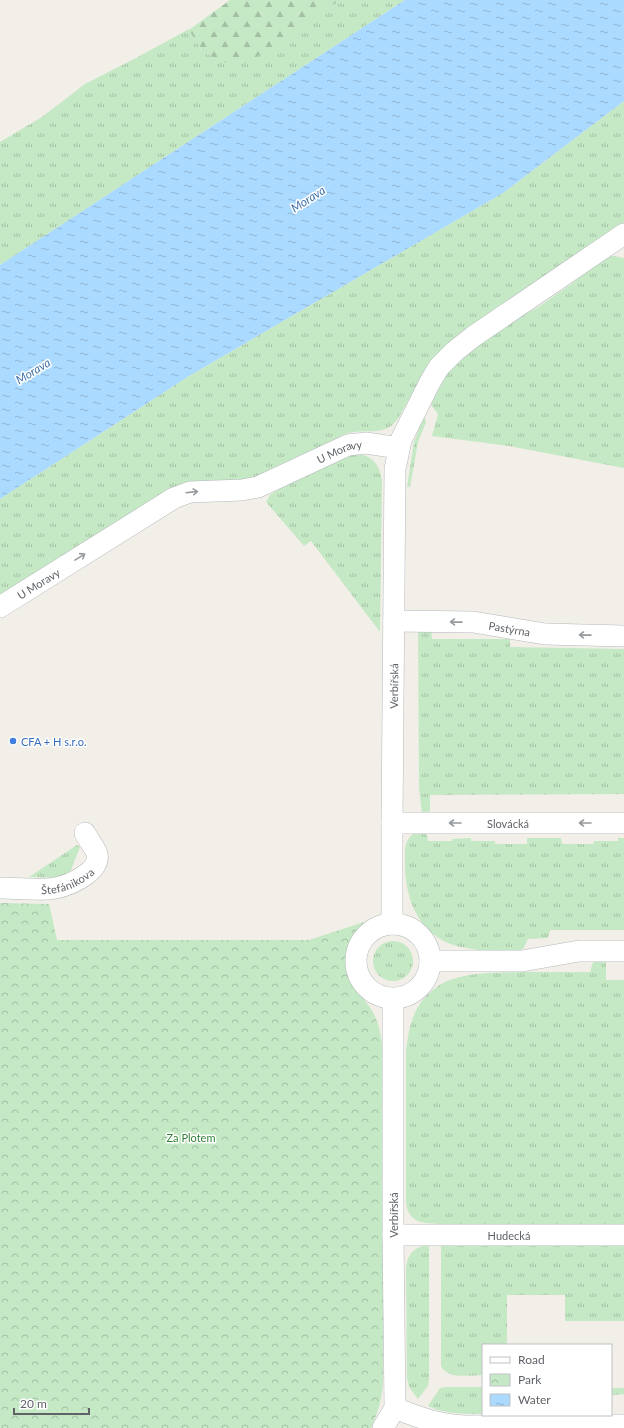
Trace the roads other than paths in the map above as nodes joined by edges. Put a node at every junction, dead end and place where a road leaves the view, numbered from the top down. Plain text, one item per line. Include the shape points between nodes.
1 (624, 234) edge
2 (399, 448) junction
3 (0, 607) edge
4 (394, 621) junction
5 (624, 636) edge
6 (624, 822) edge
7 (392, 823) junction
8 (84, 833) dead end
9 (0, 888) edge
10 (392, 924) junction
11 (624, 951) edge
12 (430, 961) junction
13 (393, 999) junction
14 (393, 1235) junction
15 (624, 1235) edge
16 (395, 1408) junction
17 (624, 1425) edge
18 (383, 1428) edge

1 - 2 street via 474,336 456,351 432,378
3 -> 2 street, U Moravy via 183,494 258,487 348,445 366,443
2 - 4 street, Verbířská via 395,468
5 -> 4 street, Pastýrna via 545,634 473,622
4 - 7 street, Verbířská
6 -> 7 street, Slovácká
7 - 10 street, Verbířská
8 - 9 street, Štefánikova via 98,859 93,869 72,884 58,889
10 - 12 street via 409,928 422,938 430,953
10 - 13 street via 378,927 366,936 358,948 356,962 359,976 367,988 379,996
11 - 12 street via 579,951 522,961
12 - 13 street via 428,976 420,987 408,996
13 - 14 street, Verbířská
14 - 15 street, Hudecká
14 - 16 street, Verbířská
16 - 17 street via 426,1420 464,1426
16 - 18 street

